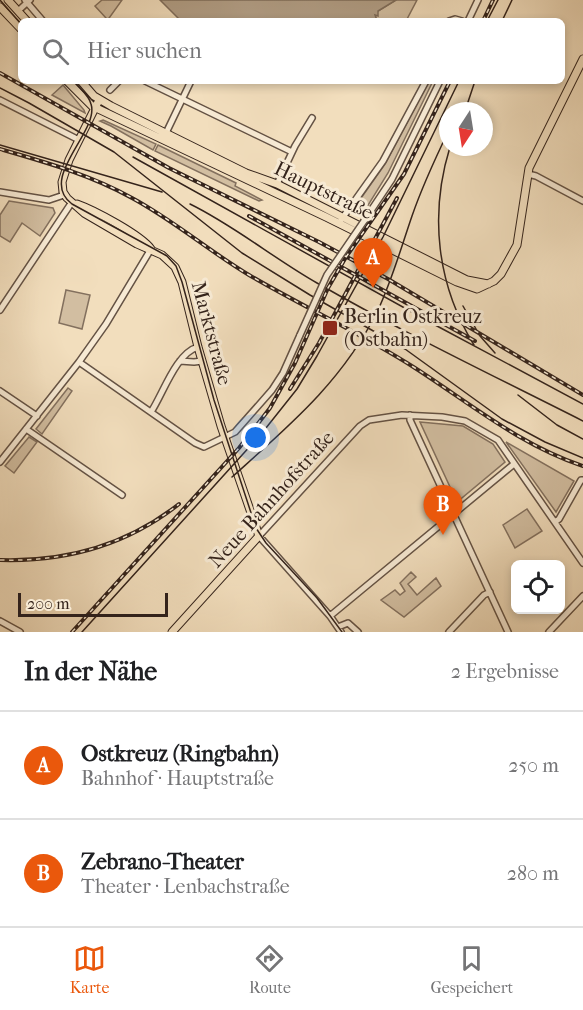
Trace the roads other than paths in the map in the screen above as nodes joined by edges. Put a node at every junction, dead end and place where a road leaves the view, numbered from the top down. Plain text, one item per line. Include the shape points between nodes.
1 (8, 0) edge
2 (478, 0) edge
3 (27, 1) edge
4 (0, 7) edge
5 (18, 11) junction
6 (24, 18) edge
7 (41, 18) edge
8 (469, 18) edge
9 (18, 26) edge
10 (583, 59) edge
11 (579, 75) edge
12 (69, 84) edge
13 (84, 84) edge
14 (116, 84) edge
15 (151, 84) edge
16 (189, 84) edge
17 (424, 84) edge
18 (439, 84) edge
19 (110, 90) dead end
20 (182, 99) junction
21 (0, 100) edge
22 (99, 100) junction
23 (95, 108) junction
24 (312, 118) dead end
25 (166, 133) junction
26 (79, 140) junction
27 (292, 152) junction
28 (528, 174) junction
29 (277, 184) junction
30 (0, 192) edge
31 (273, 192) junction
32 (64, 195) junction
33 (583, 201) edge
34 (72, 202) junction
35 (341, 220) junction
36 (151, 249) junction
37 (0, 310) edge
38 (198, 347) junction
39 (180, 361) junction
40 (202, 361) junction
41 (79, 362) junction
42 (0, 391) edge
43 (151, 412) junction
44 (410, 415) junction
45 (37, 416) junction
46 (26, 429) junction
47 (225, 438) junction
48 (0, 462) edge
49 (514, 464) junction
50 (582, 480) edge
51 (122, 495) dead end
52 (454, 513) junction
53 (555, 522) junction
54 (259, 536) junction
55 (583, 563) edge
56 (490, 592) junction
57 (583, 596) edge
58 (330, 616) junction
59 (1, 623) edge
60 (340, 630) edge
61 (356, 630) edge
62 (20, 632) edge
63 (172, 632) edge
64 (449, 632) edge
65 (508, 632) edge
66 (549, 632) edge

1 - 5 main road
2 - 8 street
3 - 5 street
3 - 7 street
4 - 9 main road
5 - 6 main road
10 - 11 main road
11 - 28 main road
12 - 23 main road, Hauptstraße
13 - 22 main road, Hauptstraße
14 - 19 street
15 - 20 street
16 - 20 street
17 - 35 street via 383,161
18 - 47 street, bridge via 392,179 327,275 276,386
20 - 25 street
20 - 27 street
21 - 26 street
22 - 23 main road
22 - 25 main road, Hauptstraße
23 - 26 main road
23 - 31 main road, Hauptstraße
24 - 27 street
25 - 29 main road, Hauptstraße
26 - 32 main road via 63,178
27 - 29 street
28 - 33 street
28 - 35 main road, Hauptstraße via 518,243 503,272 477,289
29 - 31 main road
29 - 35 main road, Hauptstraße
30 - 32 street via 49,200
31 - 35 main road, Hauptstraße
32 - 34 main road, Marktstraße
34 - 36 main road, Marktstraße via 84,213
34 - 37 street
36 - 38 main road, Marktstraße via 169,259 177,269
36 - 41 street
38 - 39 street
38 - 40 main road, Marktstraße
39 - 40 street
39 - 43 street
40 - 47 main road, Marktstraße
41 - 43 street
41 - 45 street
42 - 45 street
43 - 47 street via 204,447
44 - 49 street, Neue Bahnhofstraße via 465,421 498,440
44 - 52 street
44 - 54 street, Neue Bahnhofstraße via 363,423
45 - 46 street
46 - 48 street
46 - 51 street
47 - 54 main road, Marktstraße
49 - 52 street
49 - 53 street, Neue Bahnhofstraße
50 - 53 street
52 - 56 street
52 - 58 street
53 - 55 street, Neue Bahnhofstraße
54 - 58 street
54 - 63 main road, Neue Bahnhofstraße
56 - 64 street
56 - 65 street
57 - 66 street
58 - 60 street
59 - 62 street
60 - 61 street via 348,623

